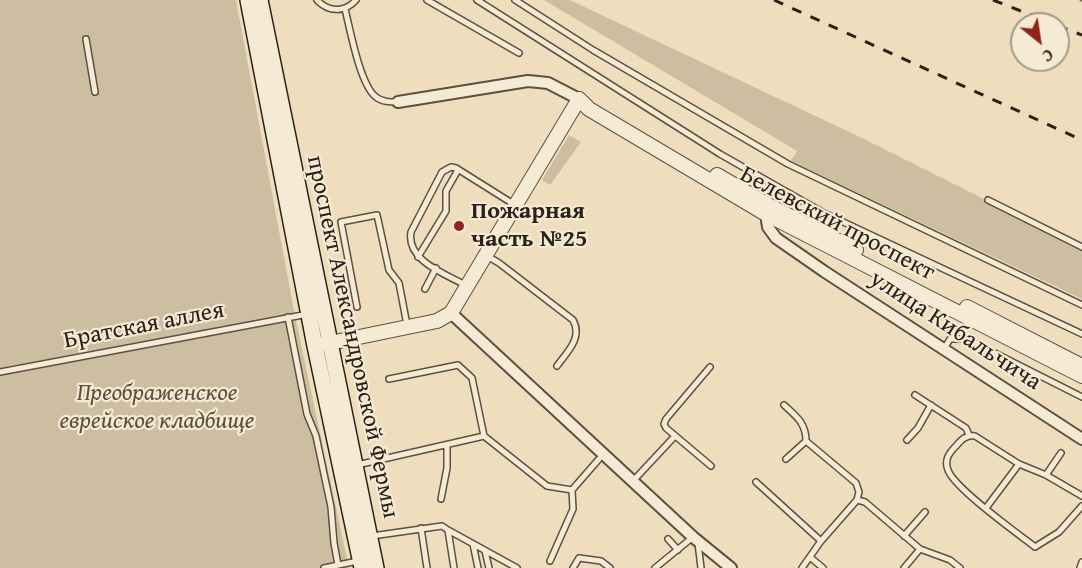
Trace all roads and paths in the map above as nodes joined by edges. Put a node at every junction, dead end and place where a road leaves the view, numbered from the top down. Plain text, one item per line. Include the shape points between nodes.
1 (248, 0) edge
2 (260, 0) edge
3 (316, 0) edge
4 (356, 0) edge
5 (427, 0) edge
6 (477, 0) edge
7 (515, 0) edge
8 (345, 9) junction
9 (86, 39) dead end
10 (264, 50) junction
11 (519, 53) dead end
12 (95, 92) dead end
13 (579, 99) junction
14 (398, 102) joint
15 (277, 116) junction
16 (458, 170) junction
17 (988, 200) dead end
18 (516, 205) junction
19 (768, 210) junction
20 (1082, 247) edge
21 (486, 256) junction
22 (418, 258) junction
23 (436, 268) junction
24 (469, 287) junction
25 (425, 288) dead end
26 (1082, 305) edge
27 (357, 307) dead end
28 (452, 313) junction
29 (298, 316) junction
30 (408, 327) junction
31 (1082, 334) edge
32 (331, 343) junction
33 (315, 346) junction
34 (944, 349) junction
35 (557, 366) dead end
36 (1082, 366) edge
37 (710, 367) dead end
38 (0, 372) edge
39 (1082, 376) edge
40 (389, 379) dead end
41 (915, 395) dead end
42 (1082, 397) edge
43 (784, 405) dead end
44 (931, 405) junction
45 (969, 435) junction
46 (484, 436) junction
47 (675, 436) junction
48 (1082, 438) edge
49 (907, 440) dead end
50 (806, 441) junction
51 (447, 445) junction
52 (1061, 453) dead end
53 (599, 459) dead end
54 (786, 459) dead end
55 (1019, 464) junction
56 (356, 466) junction
57 (711, 466) dead end
58 (1046, 475) junction
59 (633, 481) junction
60 (756, 482) dead end
61 (572, 490) junction
62 (1082, 496) edge
63 (441, 499) dead end
64 (857, 500) junction
65 (1082, 506) edge
66 (987, 508) junction
67 (924, 512) dead end
68 (421, 528) junction
69 (448, 530) junction
70 (370, 536) junction
71 (904, 536) junction
72 (668, 539) dead end
73 (695, 539) junction
74 (821, 541) junction
75 (473, 544) junction
76 (920, 549) junction
77 (678, 550) junction
78 (485, 551) junction
79 (811, 558) junction
80 (550, 561) dead end
81 (1082, 562) edge
82 (361, 564) edge
83 (338, 565) junction
84 (324, 568) edge
85 (376, 568) edge
86 (427, 568) edge
87 (454, 568) edge
88 (478, 568) edge
89 (489, 568) edge
90 (517, 568) edge
91 (573, 568) edge
92 (610, 568) edge
93 (656, 568) edge
94 (701, 568) edge
95 (731, 568) edge
96 (802, 568) edge
97 (823, 568) edge
98 (904, 568) edge
99 (960, 568) edge
100 (1080, 568) edge

1 - 10 main road
2 - 10 main road
3 - 8 lane via 326,8
4 - 8 lane
5 - 11 lane
6 - 31 lane via 720,154 822,212
7 - 26 lane via 788,164
8 - 14 lane via 368,88 381,100
9 - 12 lane
10 - 15 main road
13 - 14 street, Белевский проспект via 548,83 528,81
13 - 18 street
13 - 19 street, Белевский проспект via 589,109
15 - 29 main road, проспект Александровской Фермы
15 - 32 main road, проспект Александровской Фермы
16 - 18 lane
16 - 22 lane via 446,191 446,211
16 - 22 lane via 451,167 442,172 411,232 412,250
17 - 20 lane
18 - 21 street
19 - 34 street, улица Кибальчича via 768,227 776,238
19 - 36 street, Белевский проспект
19 - 39 street, Белевский проспект
21 - 24 street
21 - 35 lane via 573,320 577,334
22 - 23 lane
23 - 24 lane
23 - 25 lane
24 - 28 street
27 - 30 lane via 341,222 377,215 389,270 399,283
28 - 30 street via 437,321
28 - 59 street
29 - 33 main road, проспект Александровской Фермы
29 - 38 lane, Братская аллея
29 - 83 lane via 307,414 316,436 331,507
30 - 32 street
32 - 33 street
32 - 56 main road, проспект Александровской Фермы
33 - 82 main road, проспект Александровской Фермы
34 - 42 lane via 950,339 968,339
34 - 48 street, улица Кибальчича
37 - 47 lane via 666,419 666,428
40 - 46 lane via 458,365 471,378
41 - 44 lane
43 - 50 lane via 801,420
44 - 45 lane via 966,428
44 - 49 lane
45 - 55 lane
45 - 66 lane via 948,454 946,462 959,486
46 - 51 lane
46 - 61 lane via 547,486
47 - 57 lane
47 - 59 lane
50 - 54 lane
50 - 64 lane via 856,483
51 - 56 lane
51 - 63 lane
52 - 58 lane
53 - 61 lane
55 - 58 lane
55 - 66 lane
56 - 70 main road, проспект Александровской Фермы
58 - 62 lane
59 - 73 street
60 - 74 lane
61 - 80 lane via 573,509
64 - 71 lane via 865,502
64 - 74 lane
65 - 66 lane via 1059,532 1035,547
67 - 71 lane
68 - 69 lane via 442,526
68 - 70 lane
68 - 86 lane
69 - 75 lane
69 - 87 lane
70 - 85 main road, проспект Александровской Фермы
71 - 76 lane
72 - 77 lane
73 - 77 lane
73 - 94 lane
73 - 95 street
74 - 79 lane
75 - 78 lane
75 - 88 lane
76 - 98 lane
76 - 99 lane
77 - 93 lane
78 - 89 lane
78 - 90 lane
79 - 96 lane
79 - 97 lane
81 - 100 lane
82 - 83 lane
83 - 84 lane
91 - 92 lane via 579,558 601,561

